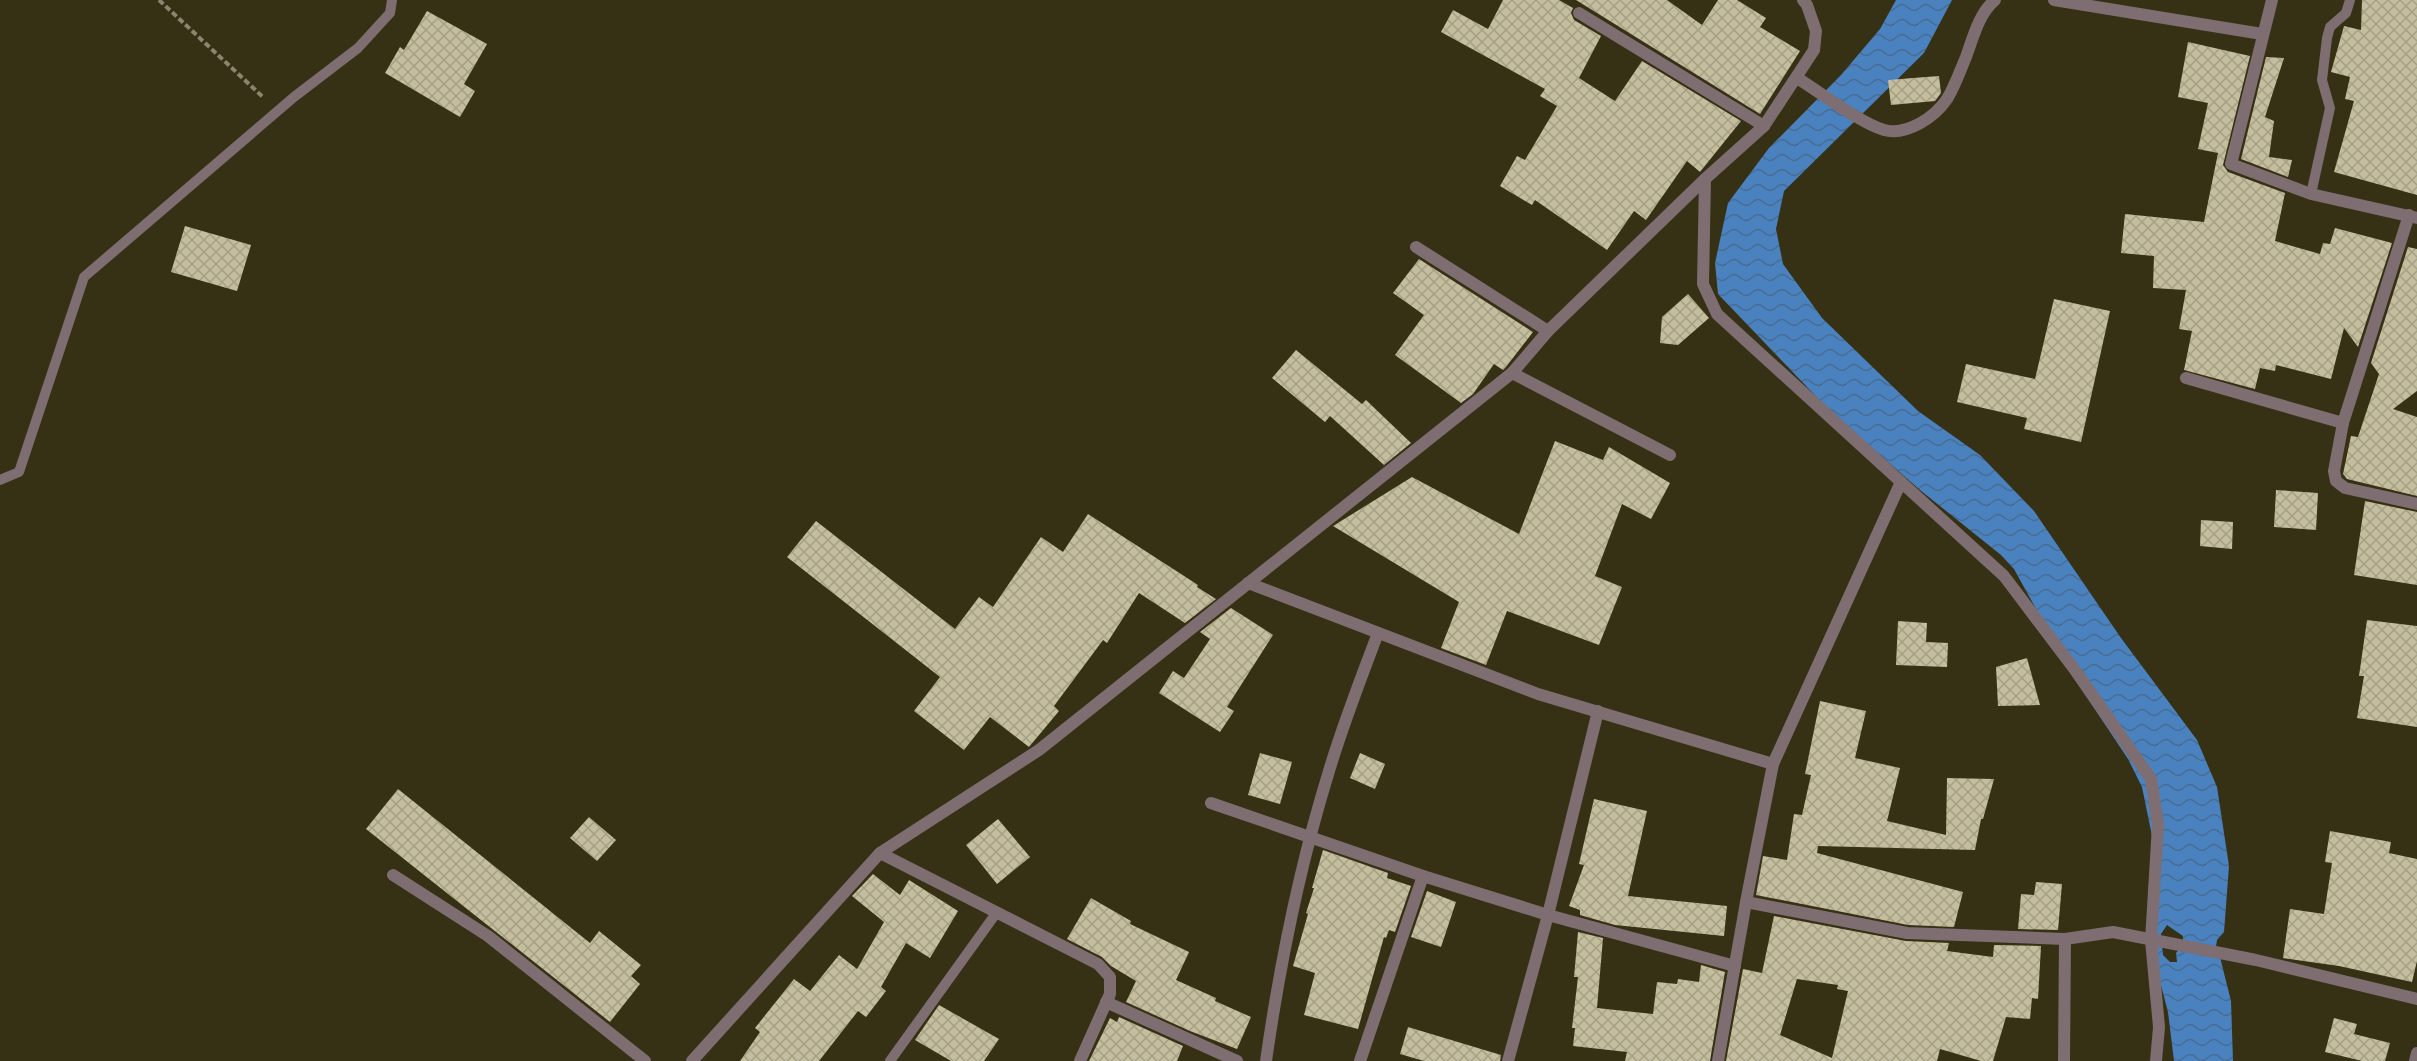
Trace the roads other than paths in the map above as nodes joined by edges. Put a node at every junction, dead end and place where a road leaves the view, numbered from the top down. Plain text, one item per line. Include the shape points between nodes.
1 (392, 0) edge
2 (1803, 0) edge
3 (1995, 0) edge
4 (2054, 0) edge
5 (2272, 0) edge
6 (2350, 0) edge
7 (1579, 13) dead end
8 (2262, 34) junction
9 (1797, 78) junction
10 (1764, 126) junction
11 (1705, 179) junction
12 (2312, 194) junction
13 (2413, 216) edge
14 (1416, 247) dead end
15 (1548, 331) junction
16 (1512, 373) junction
17 (2186, 378) dead end
18 (2343, 423) junction
19 (1670, 455) dead end
20 (0, 480) edge
21 (1901, 482) junction
22 (2417, 504) edge
23 (1248, 583) junction
24 (1378, 633) junction
25 (1598, 711) junction
26 (1773, 764) junction
27 (1211, 803) dead end
28 (1311, 837) junction
29 (880, 853) junction
30 (393, 875) dead end
31 (1423, 876) junction
32 (1746, 902) junction
33 (997, 912) junction
34 (1548, 915) junction
35 (2065, 939) junction
36 (2151, 940) junction
37 (1736, 966) junction
38 (2417, 999) edge
39 (1106, 1002) junction
40 (2417, 1053) edge
41 (645, 1061) edge
42 (692, 1061) edge
43 (890, 1061) edge
44 (1080, 1061) edge
45 (1237, 1061) edge
46 (1266, 1061) edge
47 (1360, 1061) edge
48 (1508, 1061) edge
49 (1718, 1061) edge
50 (2064, 1061) edge
51 (2156, 1061) edge
52 (2415, 1061) edge

1 - 20 lane via 390,13 358,48 84,277 20,472
2 - 9 street via 1816,31 1814,50
3 - 9 street via 1979,21 1946,100 1916,126 1885,130
4 - 8 street
5 - 8 street
6 - 12 lane via 2346,13 2330,27 2327,38 2322,80 2330,108
7 - 10 street
8 - 12 street via 2231,164
9 - 10 street
10 - 11 street
11 - 15 street
11 - 21 street via 1703,284 1717,314
12 - 13 street
13 - 18 street
14 - 15 street
15 - 16 street
16 - 19 street
16 - 23 street
17 - 18 street
18 - 22 street via 2334,471 2336,481 2345,488
21 - 26 street
21 - 36 street via 2004,576 2151,779 2158,825
23 - 24 street
23 - 29 street via 1039,750
24 - 25 street via 1538,694
24 - 28 street via 1329,771
25 - 26 street
25 - 34 street
26 - 32 street
27 - 28 street
28 - 31 street
28 - 46 street via 1278,980
29 - 33 street
29 - 42 street
30 - 41 street via 488,936
31 - 34 street
31 - 47 street
32 - 35 street via 1907,933
32 - 37 street
33 - 39 street via 1098,964 1110,977
33 - 43 lane
34 - 37 street
34 - 48 street
35 - 36 street via 2113,932
35 - 50 street
36 - 38 street via 2256,960
36 - 51 street via 2158,1027
37 - 49 street
39 - 44 street
39 - 45 street
40 - 52 street

